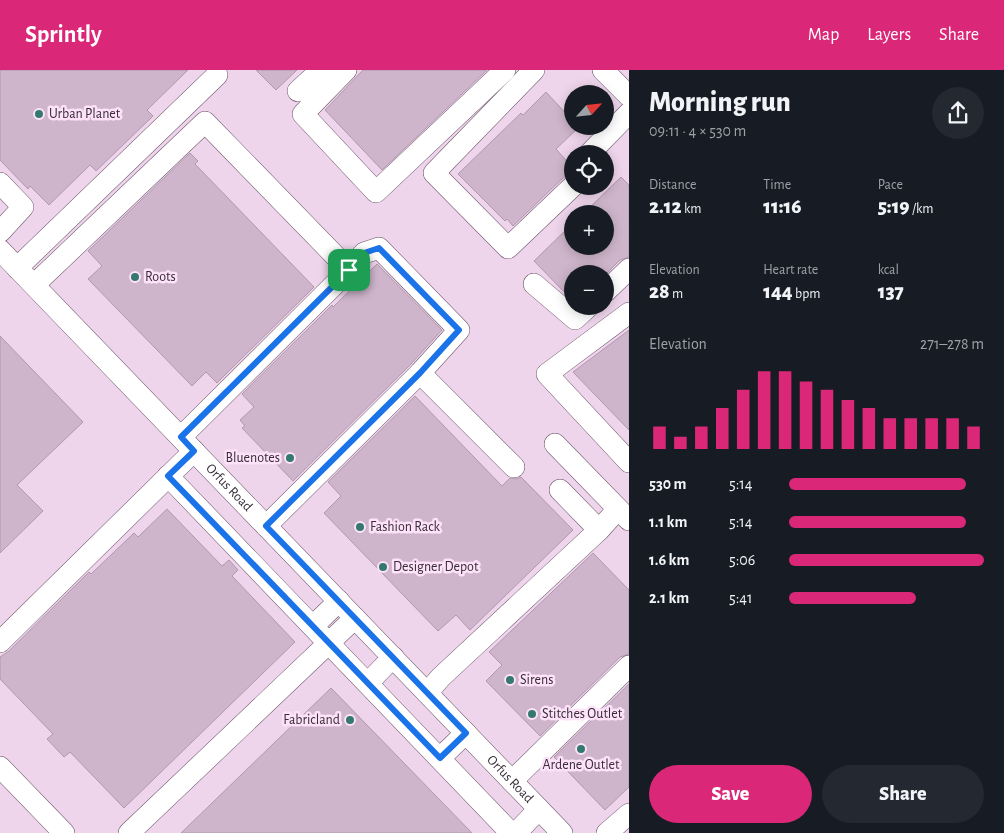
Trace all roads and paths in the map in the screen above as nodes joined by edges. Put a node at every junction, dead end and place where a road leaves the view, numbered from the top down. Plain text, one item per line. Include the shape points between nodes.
1 (321, 70) edge
2 (346, 70) edge
3 (505, 70) edge
4 (534, 70) edge
5 (603, 70) edge
6 (216, 75) dead end
7 (298, 91) dead end
8 (629, 96) edge
9 (629, 113) edge
10 (598, 145) edge
11 (0, 184) edge
12 (564, 195) edge
13 (0, 232) edge
14 (0, 250) edge
15 (17, 268) junction
16 (629, 269) edge
17 (349, 270) junction
18 (614, 283) edge
19 (534, 284) dead end
20 (34, 285) junction
21 (564, 310) edge
22 (629, 313) edge
23 (420, 373) junction
24 (188, 444) junction
25 (555, 444) dead end
26 (629, 462) edge
27 (514, 467) dead end
28 (168, 476) junction
29 (560, 490) dead end
30 (624, 515) edge
31 (266, 526) junction
32 (599, 530) junction
33 (339, 601) junction
34 (355, 618) junction
35 (313, 626) junction
36 (0, 642) edge
37 (329, 643) junction
38 (393, 657) junction
39 (629, 666) edge
40 (368, 683) junction
41 (427, 693) junction
42 (466, 733) junction
43 (440, 758) junction
44 (0, 768) edge
45 (512, 781) junction
46 (540, 810) junction
47 (629, 814) edge
48 (64, 833) edge
49 (129, 833) edge
50 (511, 833) edge
51 (516, 833) edge
52 (562, 833) edge
53 (607, 833) edge

1 - 7 street
2 - 3 street via 304,114 376,192
4 - 12 street via 434,173 508,248
5 - 8 street
6 - 15 street
9 - 10 street
11 - 13 street via 23,207
14 - 15 street, Orfus Road
15 - 20 street, Orfus Road
16 - 18 street
17 - 20 street via 205,122
17 - 23 street via 364,253 379,248 459,330
17 - 24 street
19 - 21 street
20 - 24 street, Orfus Road
22 - 26 street via 547,374
23 - 27 street
23 - 31 street
24 - 28 street
24 - 31 street, Orfus Road
25 - 30 street
28 - 35 street
28 - 36 street
29 - 32 street
30 - 32 street
31 - 33 street, Orfus Road
32 - 41 street
33 - 34 street, Orfus Road
33 - 35 street
34 - 37 street
34 - 38 street, Orfus Road
35 - 37 street
37 - 40 street
37 - 49 street
38 - 40 street
38 - 41 street, Orfus Road
39 - 45 street
40 - 43 street
41 - 42 street, Orfus Road
42 - 43 street
42 - 45 street, Orfus Road
43 - 50 street
44 - 48 street
45 - 46 street, Orfus Road
46 - 51 street
46 - 52 street, Orfus Road
47 - 53 street

